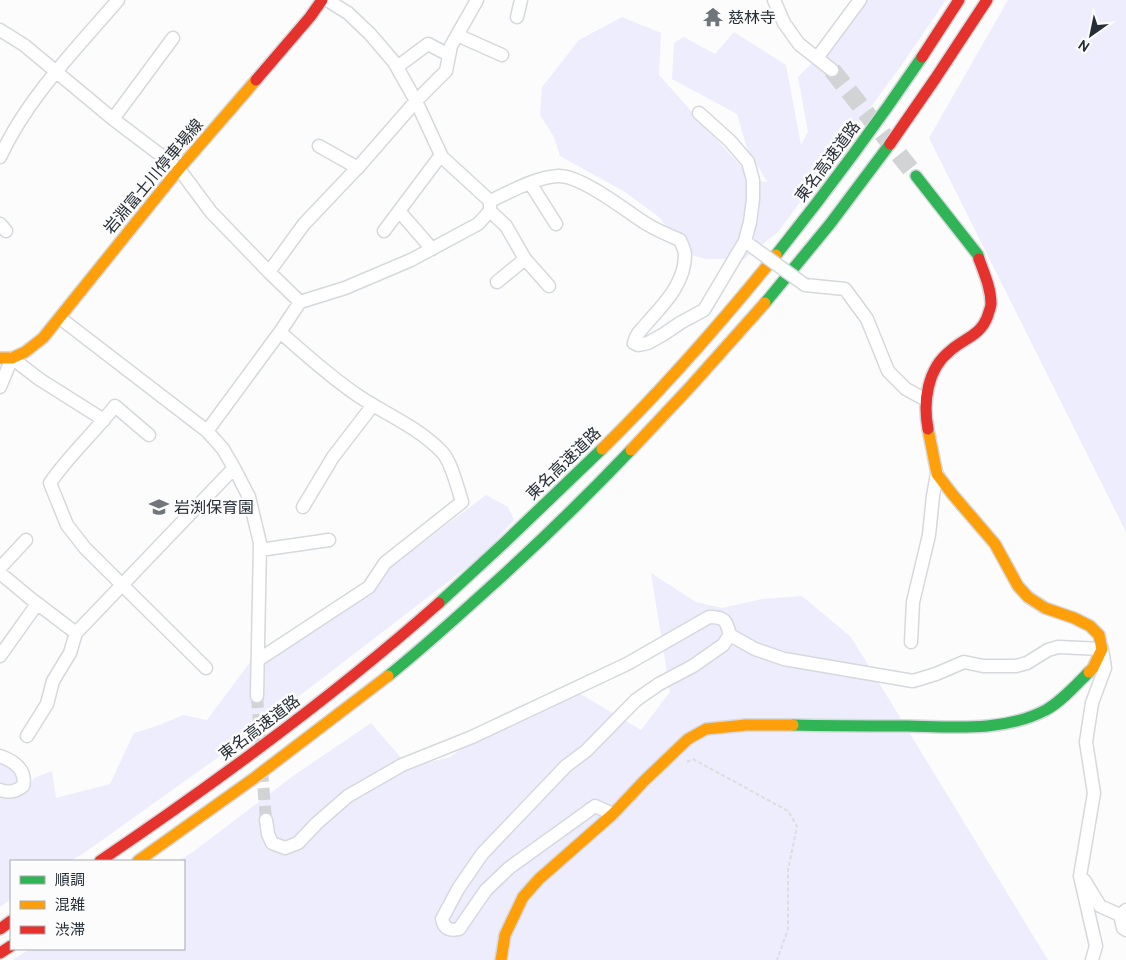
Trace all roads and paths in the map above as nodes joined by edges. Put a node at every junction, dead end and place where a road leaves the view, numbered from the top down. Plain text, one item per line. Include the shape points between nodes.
1 (118, 0) edge
2 (322, 0) edge
3 (327, 0) edge
4 (477, 0) edge
5 (521, 0) edge
6 (774, 0) edge
7 (860, 0) edge
8 (959, 0) edge
9 (987, 0) edge
10 (517, 17) dead end
11 (0, 30) edge
12 (458, 35) junction
13 (173, 38) dead end
14 (449, 55) junction
15 (502, 55) dead end
16 (817, 58) junction
17 (397, 67) junction
18 (832, 70) tunnel mouth
19 (56, 72) junction
20 (416, 101) junction
21 (699, 113) dead end
22 (113, 119) junction
23 (318, 146) dead end
24 (441, 154) junction
25 (0, 157) edge
26 (358, 168) junction
27 (179, 169) junction
28 (916, 176) tunnel mouth
29 (530, 183) junction
30 (490, 206) junction
31 (399, 211) junction
32 (556, 224) dead end
33 (384, 231) dead end
34 (748, 243) junction
35 (432, 249) junction
36 (525, 259) junction
37 (269, 272) junction
38 (497, 282) dead end
39 (549, 286) dead end
40 (300, 302) junction
41 (60, 318) junction
42 (280, 332) junction
43 (6, 358) edge
44 (0, 387) edge
45 (926, 400) junction
46 (373, 405) junction
47 (104, 420) junction
48 (207, 431) junction
49 (149, 435) dead end
50 (234, 468) junction
51 (938, 474) junction
52 (303, 507) dead end
53 (26, 540) dead end
54 (329, 540) dead end
55 (260, 550) junction
56 (0, 568) edge
57 (0, 573) edge
58 (122, 584) junction
59 (37, 604) junction
60 (76, 633) junction
61 (730, 635) junction
62 (911, 642) dead end
63 (1102, 649) junction
64 (0, 656) edge
65 (258, 660) junction
66 (206, 668) dead end
67 (257, 696) tunnel mouth
68 (27, 736) dead end
69 (0, 756) edge
70 (685, 763) dead end
71 (0, 790) edge
72 (613, 814) junction
73 (266, 820) tunnel mouth
74 (102, 860) edge
75 (139, 860) edge
76 (1080, 876) junction
77 (1123, 913) edge
78 (1126, 930) edge
79 (501, 960) edge
80 (777, 960) edge
81 (1092, 960) edge

1 - 19 street
2 - 27 main road, 岩淵富士川停車場線
3 - 17 street via 348,13 370,34
4 - 12 street
5 - 10 street
6 - 16 street via 784,23 799,44
7 - 16 street
8 - 74 main road, 東名高速道路 via 868,134 796,230 693,352 613,438 470,576 330,694 241,763
9 - 75 main road via 912,112 792,271 686,394 618,465 495,584 428,643 252,781
11 - 19 street via 24,44
12 - 14 street
12 - 15 street
13 - 22 street
14 - 17 street via 428,44
14 - 20 street via 446,71
16 - 18 street
17 - 20 street
19 - 22 street
19 - 25 street via 26,109
20 - 24 street
20 - 26 street
21 - 34 street via 748,162 753,180
22 - 27 street
23 - 26 street
24 - 30 street
24 - 31 street
26 - 37 street via 304,224
27 - 37 street via 211,212
27 - 41 main road, 岩淵富士川停車場線
28 - 45 main road via 978,255 989,286 991,305 986,321 977,333 949,352 937,366
29 - 30 street
29 - 32 street
29 - 34 street via 560,176 578,181 647,224 680,240 685,254 682,275 670,296 637,334 634,343 648,343 704,310
30 - 35 street via 486,217 478,224
30 - 36 street
31 - 33 street
31 - 35 street
34 - 45 street, bridge via 805,285 845,289 867,319 888,372 906,390
35 - 40 street via 345,288
36 - 38 street
36 - 39 street
37 - 40 street
40 - 42 street
41 - 43 main road, 岩淵富士川停車場線 via 43,338 25,352
41 - 48 street
42 - 46 street via 322,369
42 - 48 street
43 - 44 street
43 - 47 street
45 - 51 main road via 926,417
46 - 52 street via 333,457
46 - 65 street via 422,434 444,454 462,502 385,563 369,586
47 - 49 street via 115,406
47 - 58 street via 62,465 50,483 67,524 85,548
48 - 50 street
50 - 55 street via 248,497
50 - 58 street
51 - 62 street via 929,535 913,602
51 - 63 main road via 995,544 1018,586 1028,597 1045,608 1090,626 1100,635
53 - 56 street
54 - 55 street
55 - 65 street
57 - 59 street
58 - 60 street
58 - 66 street
59 - 60 street
59 - 64 street
60 - 68 street via 70,653 53,681 48,704
61 - 63 street via 755,649 784,659 913,681 964,662 983,666 1016,666 1058,647
61 - 72 street via 722,645 693,666 636,700 586,752 566,766 482,854 458,889 442,920 443,925 447,929 459,929 486,890 509,868 595,806
61 - 73 street via 726,622 719,617 709,617 627,664 472,738 402,765 348,796 298,844 285,848 272,843
63 - 72 main road via 1093,668 1047,709 1000,725 746,725 706,729 688,739
63 - 76 street via 1105,668 1092,703 1086,742 1094,793
65 - 67 street
69 - 71 street via 20,767 24,780 23,786 16,791
70 - 80 path via 693,759 788,811 797,826 788,870 788,929
72 - 79 main road via 523,897 505,935
76 - 77 street via 1100,906
76 - 81 street via 1096,946
77 - 78 street via 1123,928

